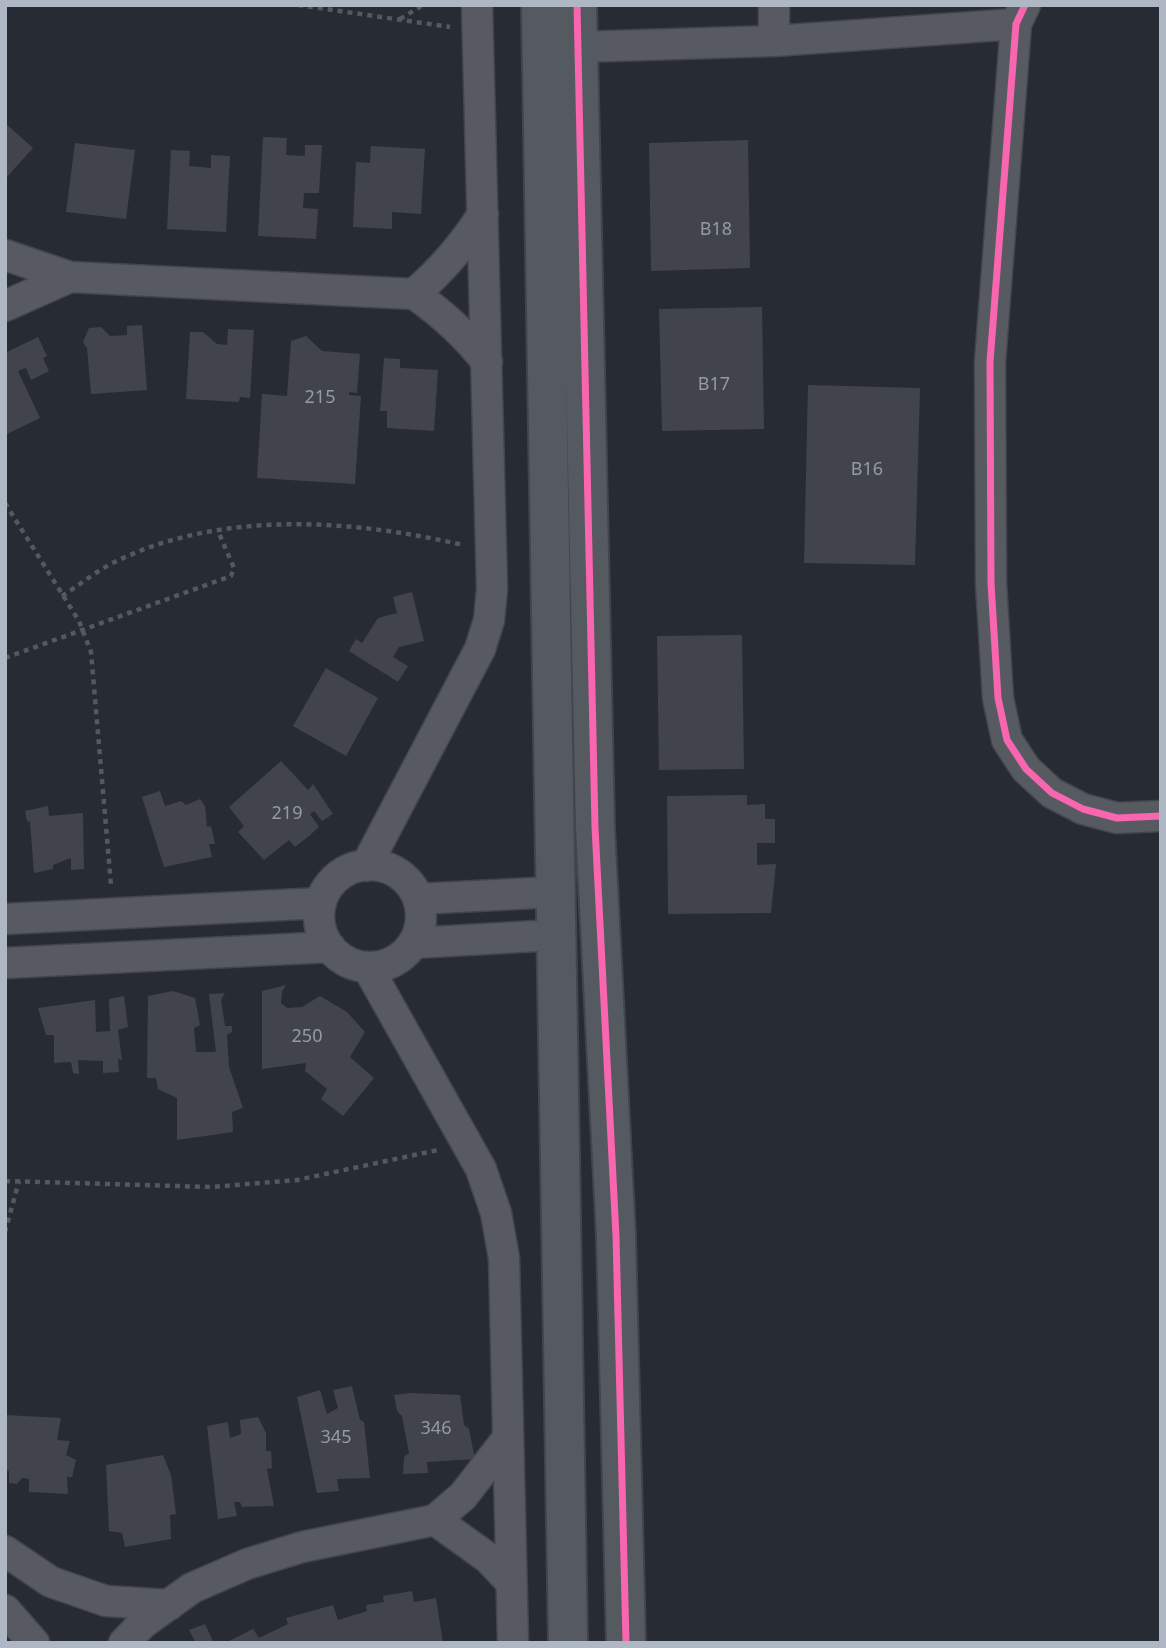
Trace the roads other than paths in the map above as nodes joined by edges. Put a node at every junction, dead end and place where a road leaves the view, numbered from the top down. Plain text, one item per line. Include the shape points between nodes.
1 (541, 5) edge
2 (577, 5) edge
3 (774, 5) edge
4 (1020, 15) edge
5 (478, 18) edge
6 (774, 41) junction
7 (578, 47) junction
8 (483, 214) junction
9 (5, 256) edge
10 (70, 277) junction
11 (414, 294) junction
12 (5, 306) edge
13 (487, 362) junction
14 (591, 593) junction
15 (549, 595) junction
16 (1161, 816) edge
17 (366, 866) junction
18 (554, 892) junction
19 (493, 895) junction
20 (418, 899) junction
21 (321, 903) junction
22 (5, 919) edge
23 (555, 935) junction
24 (494, 939) junction
25 (414, 943) junction
26 (330, 947) junction
27 (5, 963) edge
28 (368, 968) junction
29 (617, 1236) junction
30 (561, 1237) junction
31 (508, 1438) junction
32 (435, 1520) junction
33 (5, 1551) edge
34 (511, 1581) junction
35 (169, 1605) junction
36 (5, 1610) edge
37 (34, 1643) edge
38 (124, 1643) edge
39 (513, 1643) edge
40 (568, 1643) edge
41 (626, 1643) edge

1 - 15 street
2 - 7 street
3 - 6 street
4 - 6 street
4 - 16 street via 990,362 990,583 998,698 1007,740 1026,769 1052,793 1083,809 1117,818
5 - 8 street
6 - 7 street
7 - 14 street
8 - 11 street via 441,271
8 - 13 street
9 - 10 street
10 - 11 street
10 - 12 street
11 - 13 street via 466,335
13 - 17 street via 489,620 480,649
14 - 15 street
14 - 29 street via 595,827
15 - 18 street
17 - 20 street via 398,873
17 - 21 street via 343,873
18 - 19 street
18 - 23 street
19 - 20 street
19 - 24 street
20 - 25 street via 421,922
21 - 22 street
21 - 26 street via 320,926
23 - 24 street
23 - 30 street
24 - 25 street
25 - 28 street via 394,962
26 - 27 street
26 - 28 street via 346,961
28 - 31 street via 481,1169 496,1213 504,1258
29 - 30 street
29 - 41 street
30 - 40 street
31 - 32 street via 463,1496
31 - 34 street
32 - 34 street via 480,1551
32 - 35 street via 302,1547 247,1564 192,1588
33 - 35 street via 51,1583 106,1601
34 - 39 street
35 - 38 street
36 - 37 street

